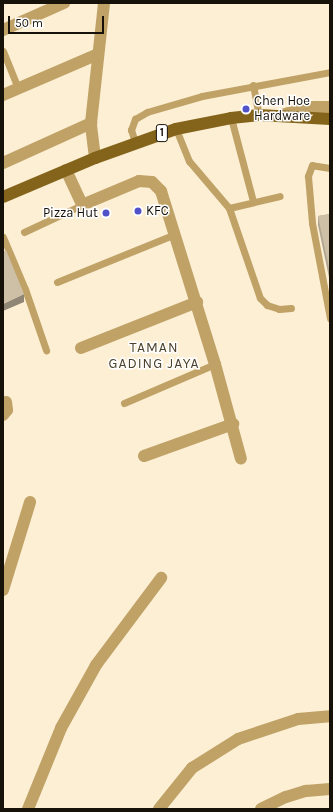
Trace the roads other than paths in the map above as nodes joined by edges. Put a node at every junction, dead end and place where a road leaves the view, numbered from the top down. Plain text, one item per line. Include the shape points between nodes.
1 (64, 3) edge
2 (104, 3) edge
3 (108, 3) edge
4 (3, 30) edge
5 (3, 51) edge
6 (98, 54) junction
7 (330, 72) edge
8 (253, 85) junction
9 (18, 88) junction
10 (3, 95) edge
11 (330, 107) edge
12 (259, 115) junction
13 (282, 115) junction
14 (231, 118) junction
15 (330, 119) edge
16 (90, 123) junction
17 (176, 129) junction
18 (135, 142) junction
19 (95, 158) junction
20 (3, 162) edge
21 (330, 168) edge
22 (66, 170) junction
23 (280, 196) dead end
24 (3, 197) edge
25 (253, 201) junction
26 (82, 205) junction
27 (229, 208) junction
28 (24, 232) dead end
29 (175, 234) junction
30 (3, 237) edge
31 (57, 282) dead end
32 (197, 302) junction
33 (291, 308) dead end
34 (330, 318) edge
35 (80, 348) dead end
36 (46, 350) dead end
37 (216, 364) junction
38 (5, 399) edge
39 (124, 403) dead end
40 (3, 415) edge
41 (233, 424) junction
42 (144, 456) dead end
43 (241, 459) dead end
44 (30, 502) dead end
45 (161, 578) dead end
46 (3, 590) edge
47 (330, 716) edge
48 (330, 789) edge
49 (28, 809) edge
50 (159, 809) edge
51 (261, 809) edge

1 - 4 street
2 - 3 street
2 - 6 street
5 - 9 lane
6 - 9 street
6 - 16 street
7 - 8 lane
8 - 12 lane
8 - 18 lane via 147,112 135,119 131,130
9 - 10 street
11 - 13 street via 309,107
12 - 13 main road, 1
12 - 14 main road, 1
13 - 15 main road, 1
14 - 17 main road, 1
14 - 25 lane
16 - 19 street
16 - 20 street
17 - 18 main road, 1
17 - 27 lane via 189,161
18 - 19 main road, 1
19 - 22 main road, 1
21 - 34 lane via 312,165 308,176 312,223
22 - 24 main road, 1
22 - 26 street
23 - 25 lane
25 - 27 lane
26 - 28 lane
26 - 29 street via 140,181 152,182 161,191
27 - 33 lane via 260,298 267,305 279,309
29 - 31 lane
29 - 32 street
30 - 36 lane via 25,289
32 - 35 street
32 - 37 street
37 - 39 lane
37 - 41 street
38 - 40 street via 7,410
41 - 42 street
41 - 43 street
44 - 46 street
45 - 49 street via 96,665 61,728
47 - 50 street via 298,719 232,742 192,768
48 - 51 street via 306,791

